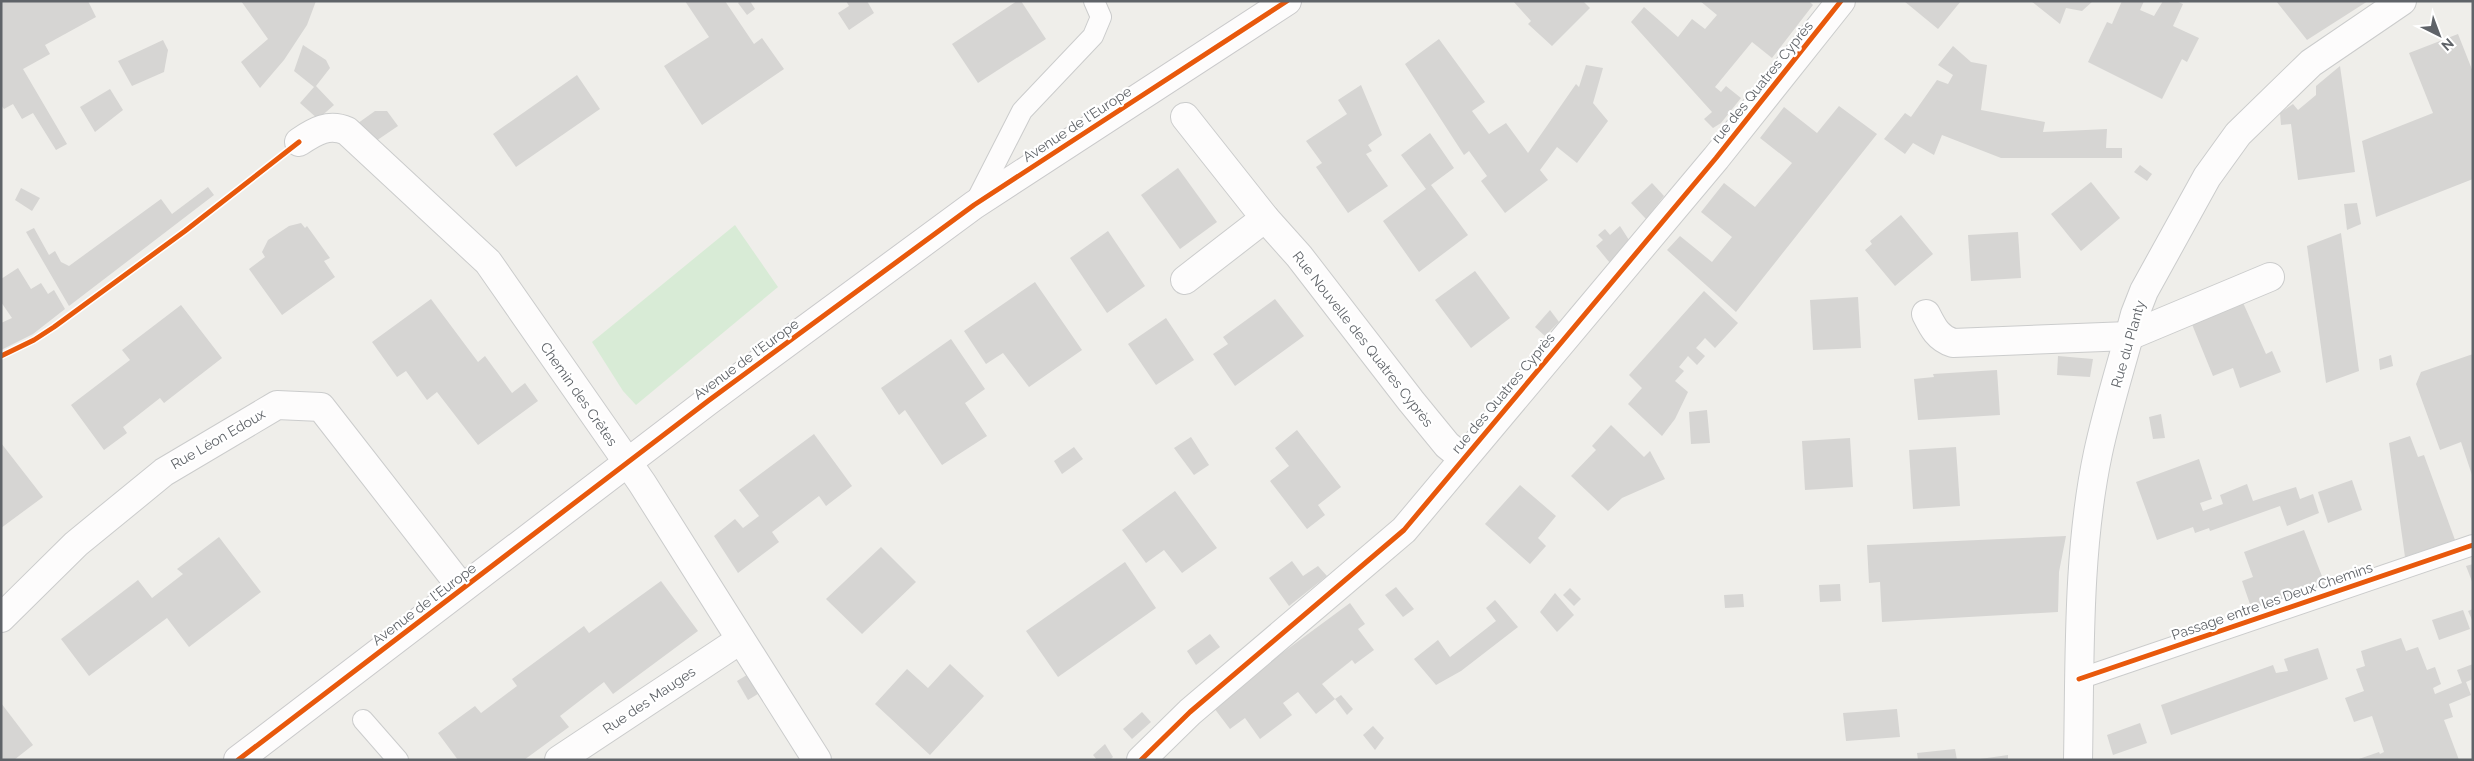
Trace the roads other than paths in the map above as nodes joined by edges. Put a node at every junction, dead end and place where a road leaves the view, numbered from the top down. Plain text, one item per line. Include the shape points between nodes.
1 (1094, 1) edge
2 (1287, 1) edge
3 (1841, 1) edge
4 (2402, 1) edge
5 (1185, 117) dead end
6 (299, 142) dead end
7 (974, 205) junction
8 (1265, 218) junction
9 (2270, 277) dead end
10 (1185, 280) dead end
11 (1926, 314) dead end
12 (2129, 336) junction
13 (1463, 458) junction
14 (626, 462) junction
15 (2473, 545) edge
16 (462, 588) junction
17 (1, 618) edge
18 (740, 640) junction
19 (2079, 679) junction
20 (363, 720) dead end
21 (238, 760) edge
22 (398, 760) edge
23 (559, 760) edge
24 (817, 760) edge
25 (1141, 760) edge
26 (2078, 760) edge

1 - 7 lane via 1101,17 1093,36 1022,112
2 - 7 street, Avenue de l'Europe
3 - 13 street, rue des Quatres Cyprès via 1716,158
4 - 12 street, Rue du Planty via 2311,63 2238,134 2207,177 2144,291
5 - 8 street, Rue Nouvelle des Quatres Cyprès
6 - 14 street, Chemin des Crêtes via 325,128 347,131 488,262
7 - 14 street, Avenue de l'Europe
8 - 10 street
8 - 13 street, Rue Nouvelle des Quatres Cyprès via 1299,256 1446,445
9 - 12 street
11 - 12 street via 1934,331 1943,340 1953,343
12 - 19 street, Rue du Planty via 2098,454 2088,526
13 - 25 street, rue des Quatres Cyprès via 1404,530 1190,712
14 - 16 street, Avenue de l'Europe
14 - 18 street, Chemin des Crêtes
15 - 19 lane, Passage entre les Deux Chemins
16 - 17 street, Rue Léon Edoux via 321,406 277,405 164,472 76,544
16 - 21 street, Avenue de l'Europe
18 - 23 street, Rue des Mauges
18 - 24 street, Chemin des Crêtes
19 - 26 street, Rue du Planty
20 - 22 lane

